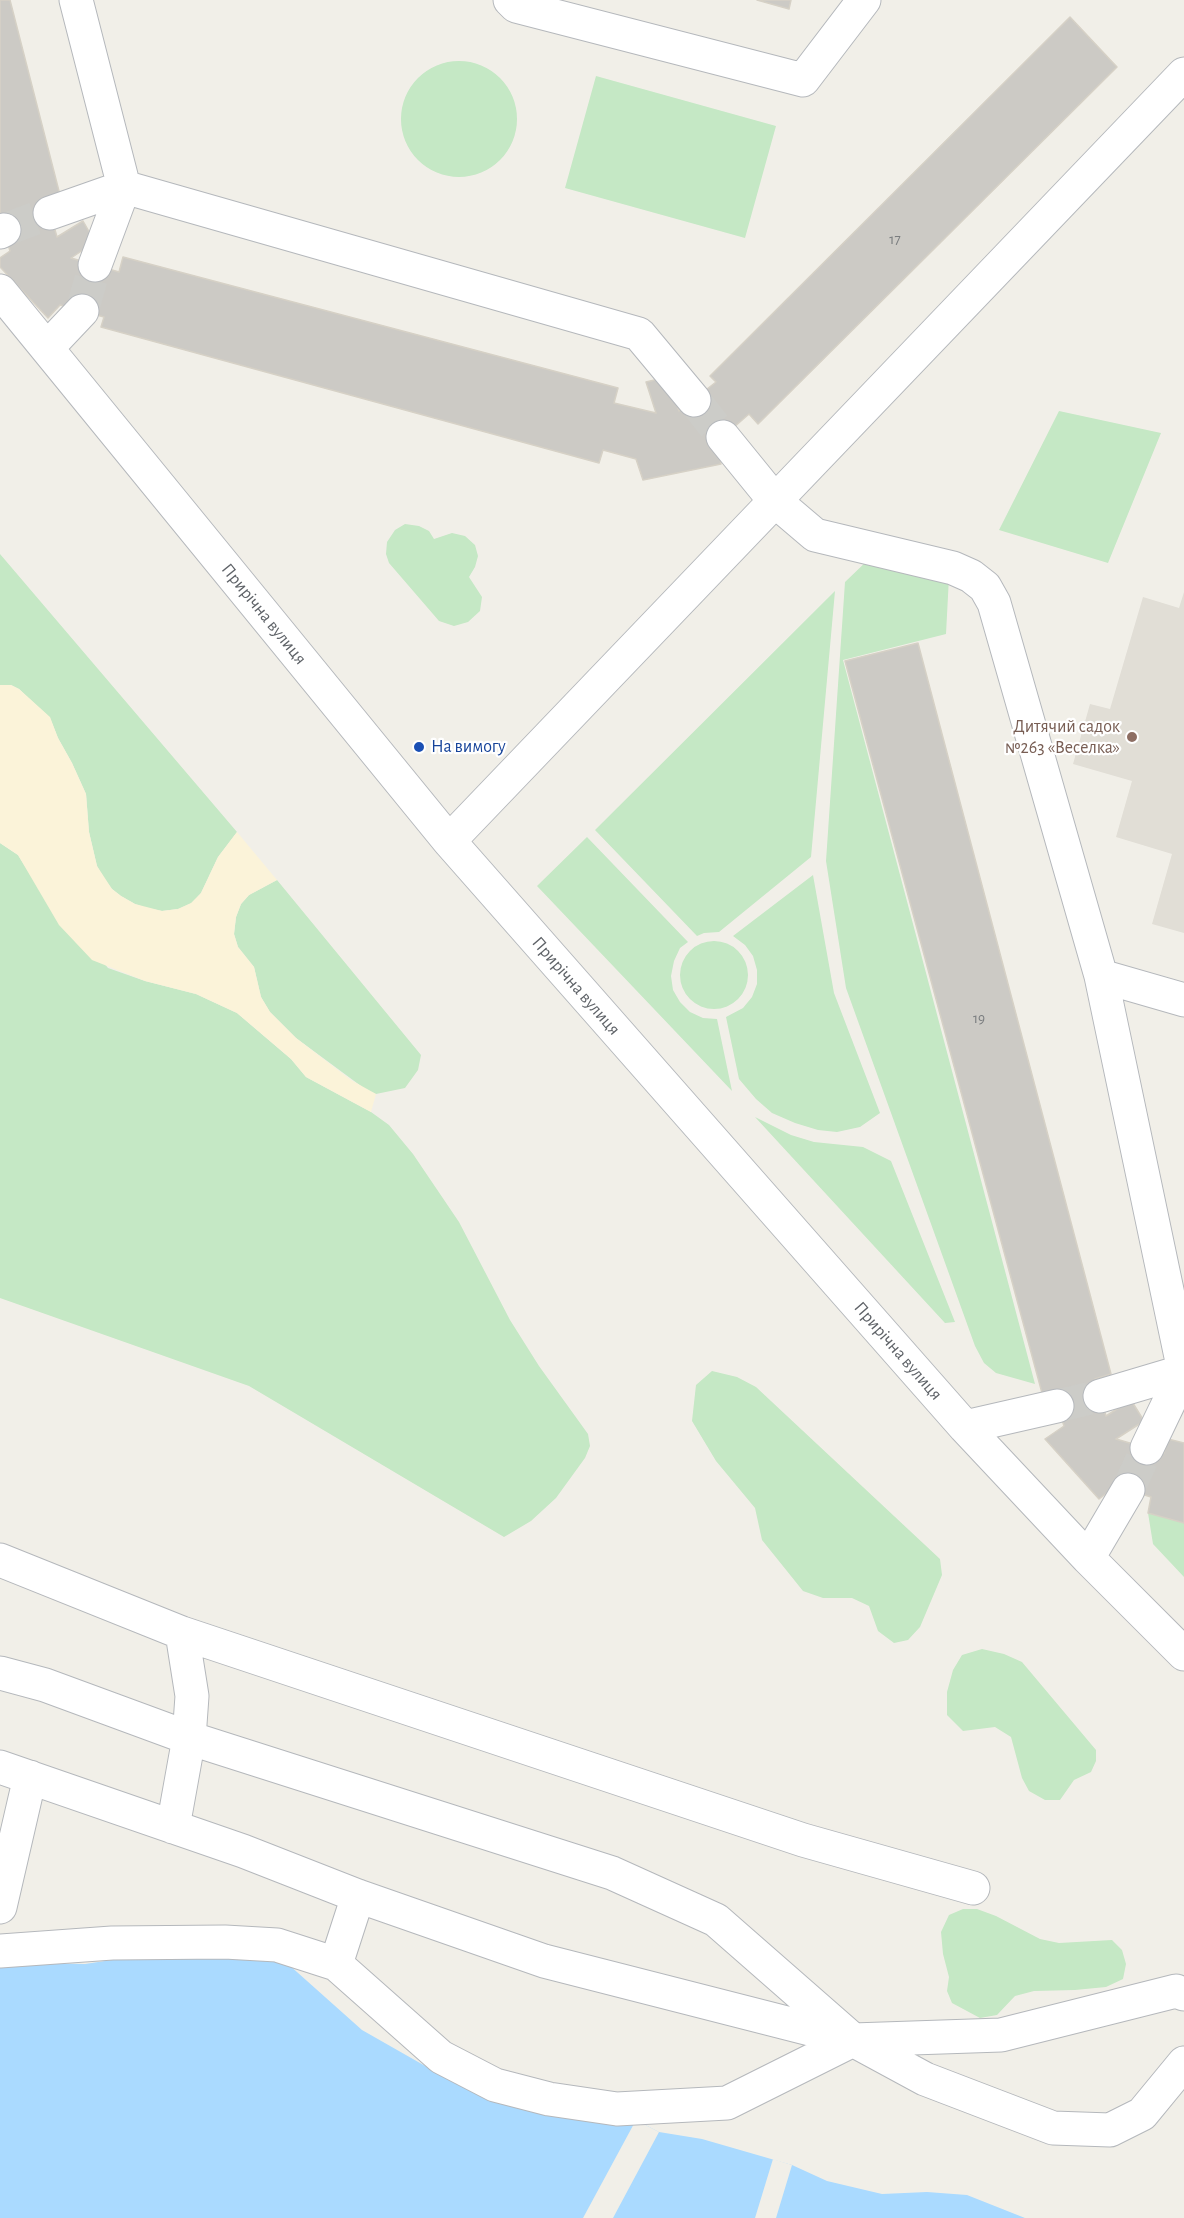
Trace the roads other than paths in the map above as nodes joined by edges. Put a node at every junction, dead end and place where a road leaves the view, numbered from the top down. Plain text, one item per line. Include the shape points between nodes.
1 (76, 0) edge
2 (510, 0) edge
3 (864, 0) edge
4 (1184, 74) edge
5 (124, 187) junction
6 (50, 213) tunnel mouth
7 (95, 265) tunnel mouth
8 (0, 291) edge
9 (82, 311) tunnel mouth
10 (46, 348) junction
11 (694, 400) tunnel mouth
12 (723, 436) tunnel mouth
13 (775, 501) junction
14 (449, 841) junction
15 (1101, 976) junction
16 (1184, 1000) edge
17 (1184, 1371) edge
18 (1100, 1396) tunnel mouth
19 (1057, 1406) tunnel mouth
20 (965, 1427) junction
21 (1147, 1448) tunnel mouth
22 (1128, 1490) tunnel mouth
23 (1088, 1558) junction
24 (0, 1560) edge
25 (182, 1633) junction
26 (1184, 1654) edge
27 (0, 1673) edge
28 (189, 1738) junction
29 (0, 1767) edge
30 (30, 1777) junction
31 (173, 1827) junction
32 (973, 1888) dead end
33 (358, 1896) junction
34 (0, 1907) edge
35 (0, 1951) edge
36 (336, 1964) junction
37 (1184, 1994) edge
38 (853, 2040) junction
39 (1184, 2063) edge

1 - 5 street
2 - 3 street via 516,6 803,80
4 - 13 street
5 - 6 street
5 - 7 street
5 - 11 street via 639,334
8 - 10 street, Прирічна вулиця
9 - 10 street
10 - 14 street, Прирічна вулиця
12 - 13 street
13 - 14 street
13 - 15 street via 815,536 953,568 985,587 994,603
14 - 20 street, Прирічна вулиця
15 - 16 street
15 - 17 street
17 - 18 street
17 - 21 street
19 - 20 street
20 - 23 street, Прирічна вулиця
22 - 23 street
23 - 26 street, Прирічна вулиця
24 - 25 street
25 - 28 street via 192,1696
25 - 32 street via 803,1840
27 - 28 street via 45,1685
28 - 31 street
28 - 38 street via 612,1873 716,1920
29 - 30 street
30 - 31 street
30 - 34 street
31 - 33 street
33 - 36 street
33 - 38 street via 544,1961
35 - 36 street via 112,1943 225,1942 277,1946
36 - 38 street via 441,2057 495,2085 549,2099 617,2109 727,2103
37 - 38 street via 1176,1991 1001,2035
38 - 39 street via 924,2079 1053,2128 1110,2130 1142,2114

